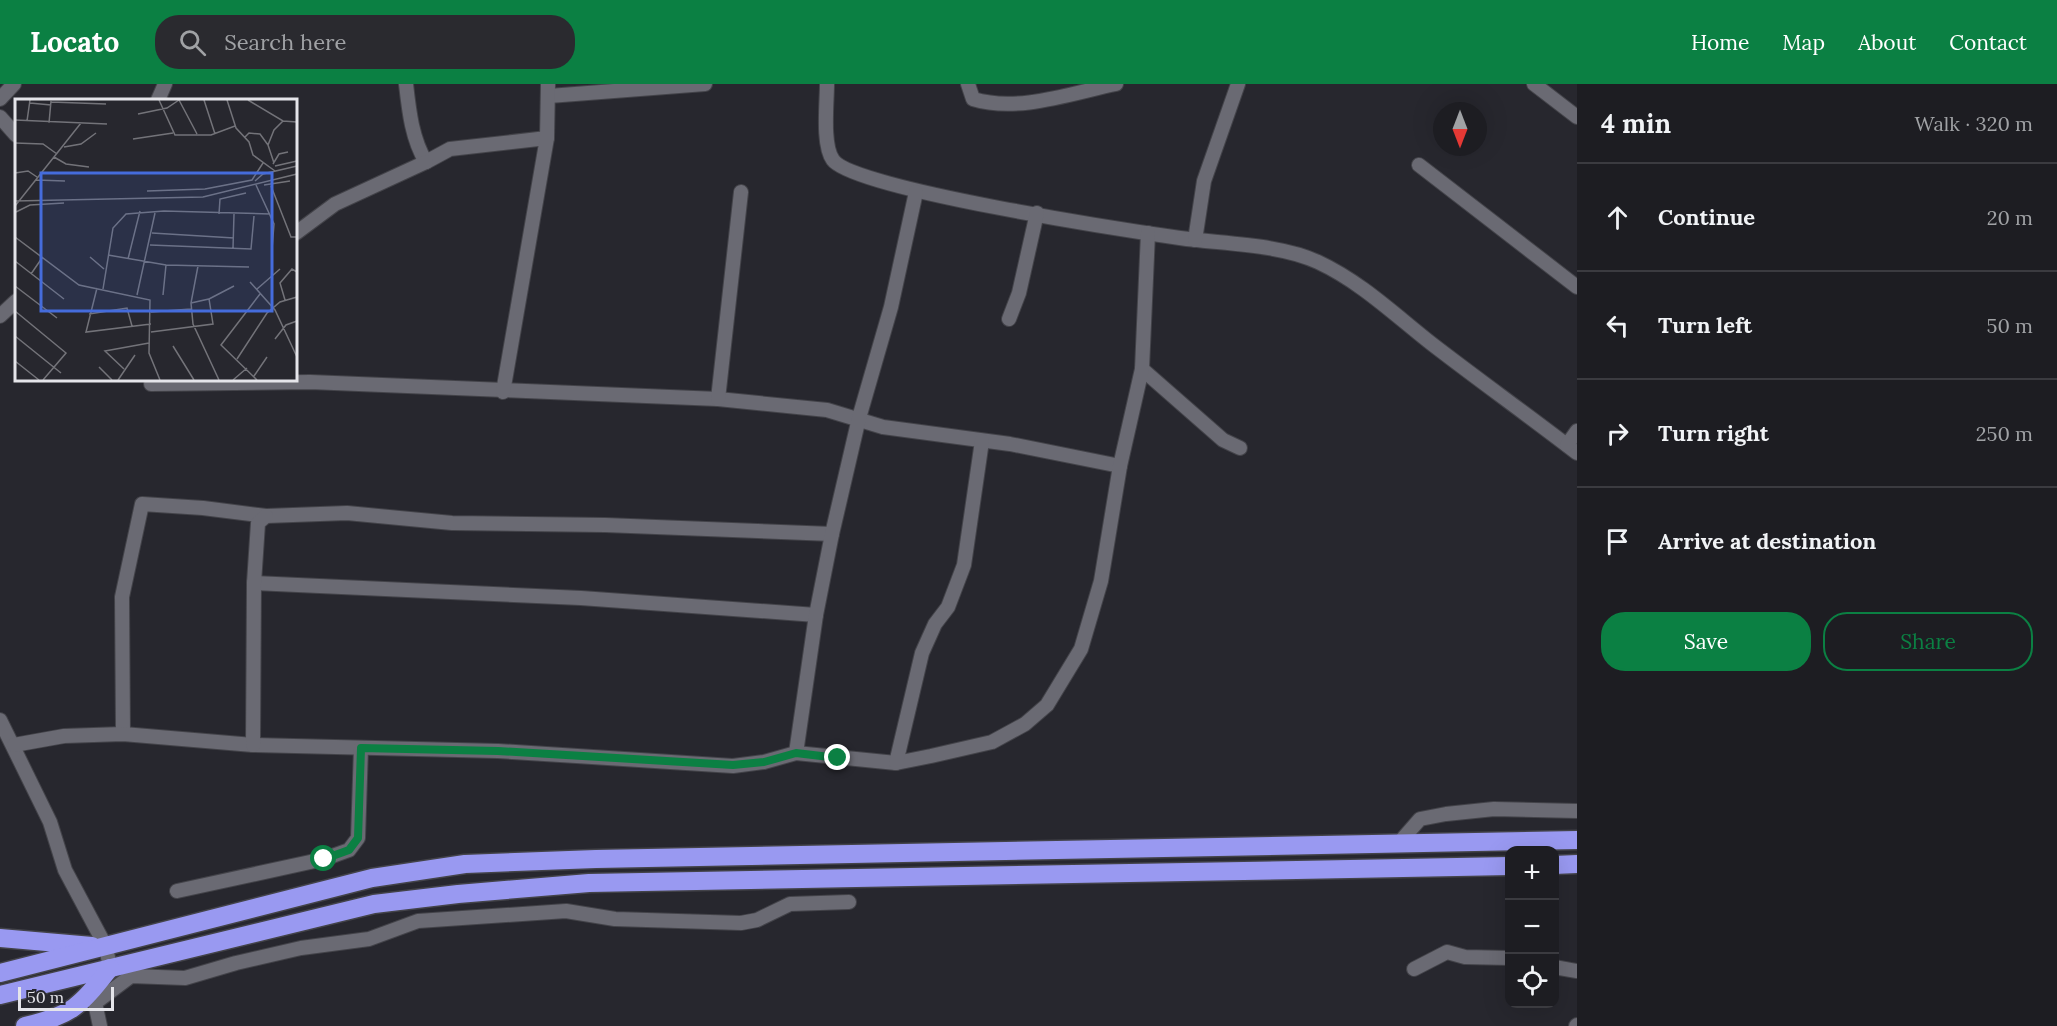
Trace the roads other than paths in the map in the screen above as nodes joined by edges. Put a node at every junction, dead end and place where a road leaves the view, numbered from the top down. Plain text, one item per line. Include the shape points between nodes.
1 (15, 84) edge
2 (165, 84) edge
3 (406, 84) edge
4 (705, 84) edge
5 (827, 84) edge
6 (968, 84) edge
7 (1116, 84) edge
8 (1238, 84) edge
9 (1534, 84) edge
10 (548, 90) edge
11 (0, 99) edge
12 (158, 99) edge
13 (0, 117) edge
14 (1577, 117) edge
15 (15, 134) edge
16 (547, 138) junction
17 (426, 162) junction
18 (1419, 165) dead end
19 (741, 192) dead end
20 (916, 192) junction
21 (1037, 213) junction
22 (297, 232) edge
23 (1148, 233) junction
24 (1195, 240) junction
25 (1577, 287) edge
26 (15, 302) edge
27 (0, 316) edge
28 (1009, 319) dead end
29 (1142, 369) junction
30 (152, 384) dead end
31 (502, 392) junction
32 (718, 399) junction
33 (858, 418) junction
34 (1577, 431) edge
35 (982, 441) junction
36 (1239, 448) dead end
37 (1572, 449) edge
38 (1120, 466) junction
39 (266, 516) junction
40 (832, 534) junction
41 (254, 583) junction
42 (816, 615) junction
43 (0, 720) edge
44 (123, 734) junction
45 (14, 745) junction
46 (253, 745) junction
47 (361, 748) junction
48 (796, 753) junction
49 (896, 763) junction
50 (1577, 811) edge
51 (1577, 840) edge
52 (1399, 843) junction
53 (1577, 864) edge
54 (1559, 865) edge
55 (1505, 866) edge
56 (177, 891) dead end
57 (849, 902) dead end
58 (1, 936) edge
59 (106, 947) junction
60 (1505, 958) edge
61 (110, 968) junction
62 (1559, 968) edge
63 (1414, 969) dead end
64 (1577, 971) edge
65 (0, 973) edge
66 (0, 995) edge
67 (25, 1026) edge
68 (100, 1026) edge

1 - 11 street
2 - 12 street
3 - 17 street via 418,149
4 - 10 street
5 - 20 street via 826,135 831,159 842,168
6 - 7 street via 973,99 985,103 1058,97
8 - 24 street via 1204,182
9 - 14 street
10 - 16 street
13 - 15 street
16 - 17 street via 450,149
16 - 31 street
17 - 22 street via 335,204
18 - 25 street
19 - 32 street
20 - 21 street
20 - 33 street via 891,307
21 - 23 street
21 - 28 street via 1019,293
23 - 24 street
23 - 29 street
24 - 37 street via 1288,252 1317,261 1361,285
26 - 27 street
29 - 36 street via 1223,440
29 - 38 street
30 - 31 street via 310,382
31 - 32 street
32 - 33 street via 827,410
33 - 35 street via 883,427
33 - 40 street
34 - 37 street
35 - 38 street
35 - 49 street via 964,565 948,607 922,653
38 - 49 street via 1101,581 1081,649 1047,705 1025,724 992,742
39 - 40 street via 347,513 452,523
39 - 41 street via 258,523
39 - 44 street via 141,504 122,597
40 - 42 street
41 - 42 street via 593,599
41 - 46 street
42 - 48 street
43 - 45 street
44 - 45 street via 64,736
44 - 46 street
45 - 59 street via 50,822 65,870
46 - 47 street
47 - 48 street via 498,751 733,765
47 - 56 street via 358,838 349,850
48 - 49 street
50 - 52 street via 1494,809 1446,814 1420,819
51 - 52 highway
52 - 59 highway via 465,864 372,878
53 - 54 highway
55 - 61 highway via 589,883 374,904
57 - 68 street via 790,904 757,920 741,922 615,919 566,911 418,921 369,939 301,948 186,978 131,976 95,1003
58 - 59 highway
59 - 61 street
59 - 65 highway
60 - 63 street via 1465,957 1446,952
61 - 66 highway
61 - 67 highway via 82,1003 58,1018
62 - 64 street

